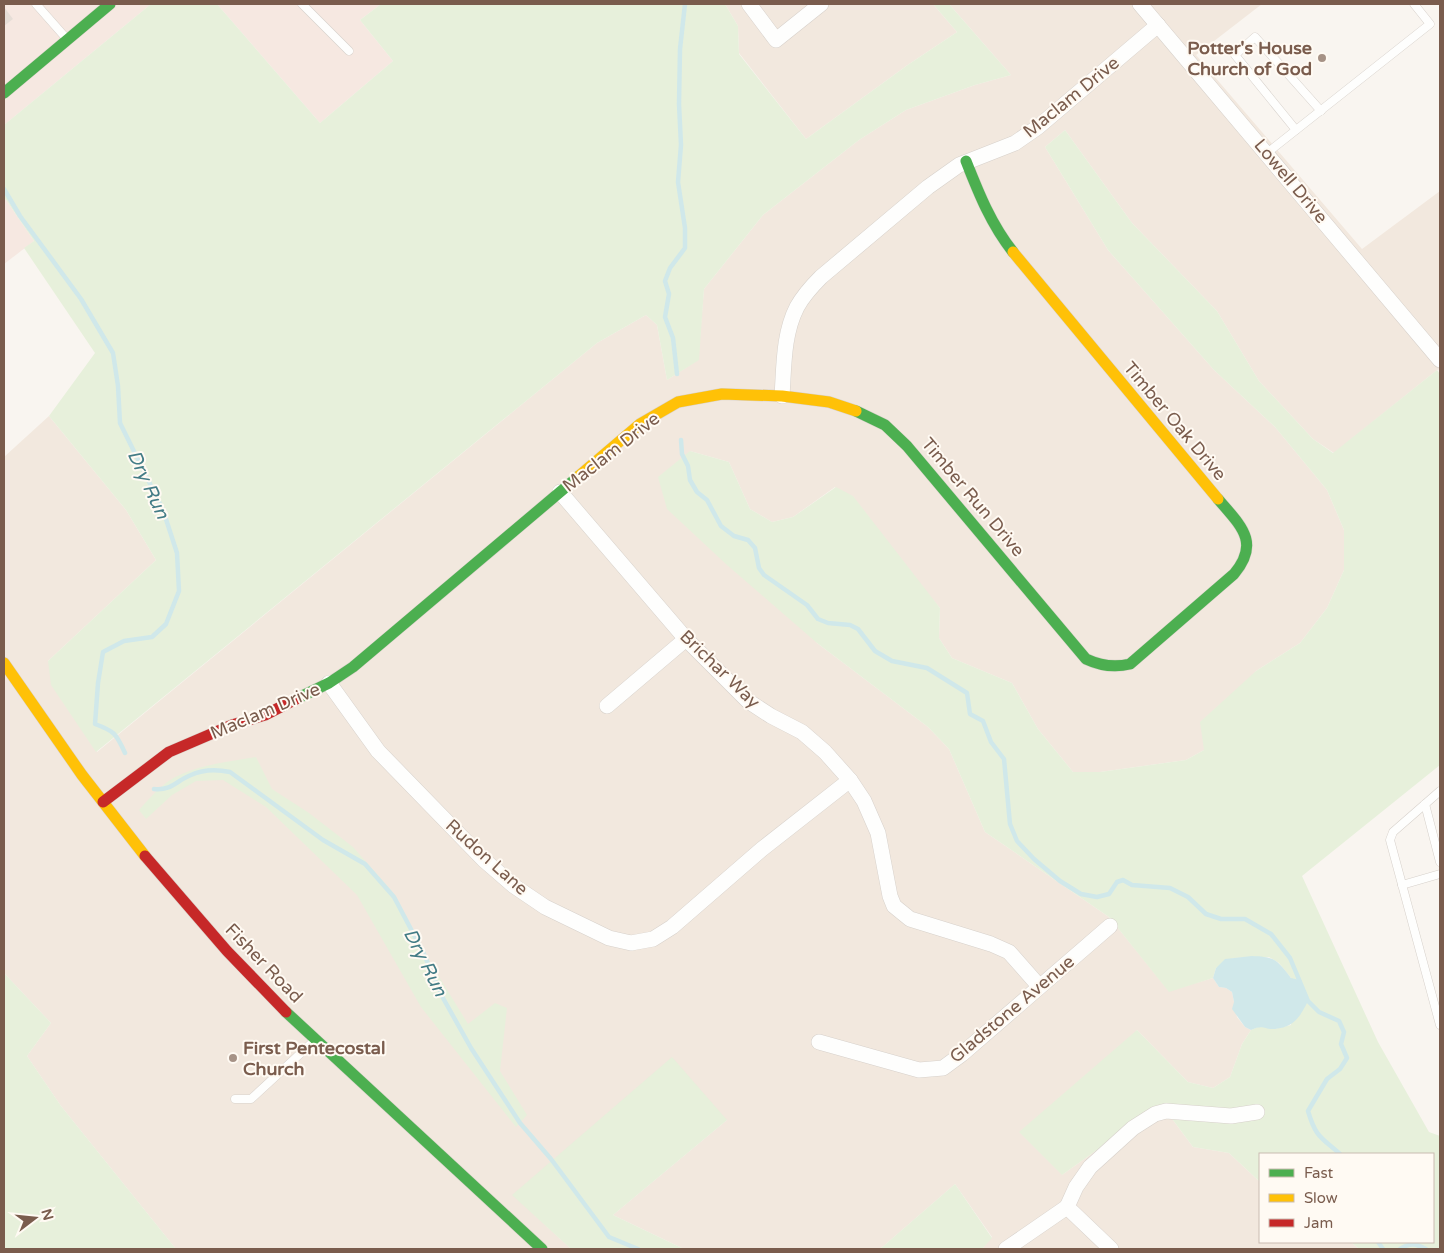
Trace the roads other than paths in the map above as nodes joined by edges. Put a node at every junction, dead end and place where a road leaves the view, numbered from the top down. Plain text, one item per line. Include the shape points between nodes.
1 (36, 4) edge
2 (110, 4) edge
3 (302, 4) edge
4 (749, 4) edge
5 (821, 4) edge
6 (1140, 4) edge
7 (1414, 4) edge
8 (1158, 25) junction
9 (67, 40) junction
10 (349, 51) dead end
11 (4, 93) edge
12 (1320, 111) junction
13 (1296, 130) junction
14 (1267, 153) junction
15 (966, 162) junction
16 (1440, 360) edge
17 (782, 396) junction
18 (560, 492) junction
19 (686, 639) junction
20 (4, 662) edge
21 (1107, 667) joint
22 (329, 683) junction
23 (607, 706) dead end
24 (850, 780) junction
25 (1440, 791) edge
26 (103, 802) junction
27 (1425, 804) junction
28 (1440, 862) edge
29 (1440, 874) edge
30 (1402, 885) junction
31 (1110, 926) dead end
32 (1040, 986) junction
33 (1440, 1025) edge
34 (316, 1040) junction
35 (819, 1042) dead end
36 (235, 1099) dead end
37 (1257, 1112) dead end
38 (1066, 1207) junction
39 (542, 1249) edge
40 (1006, 1249) edge
41 (1111, 1249) edge

1 - 9 lane
2 - 9 street
3 - 10 lane
4 - 5 street via 776,40
6 - 8 street, Lowell Drive
7 - 12 lane via 1430,24
8 - 14 street, Lowell Drive
8 - 15 street, Maclam Drive via 1038,127 1015,143
9 - 11 street
12 - 13 lane
12 - 13 lane via 1256,36 1235,55
13 - 14 lane
14 - 16 street, Lowell Drive
15 - 17 street, Maclam Drive via 928,187 808,291 789,326
15 - 21 street, Timber Oak Drive via 998,233 1237,522 1247,541 1244,563 1234,574 1130,664
17 - 18 street, Maclam Drive via 722,394 678,402 640,424
17 - 21 street, Timber Run Drive via 829,402 885,426 927,468 1086,659
18 - 19 street, Brichar Way
18 - 22 street, Maclam Drive via 414,617
19 - 23 street
19 - 24 street, Brichar Way via 748,701 802,732
20 - 26 street, Fisher Road via 68,758
22 - 24 street, Rudon Lane via 378,751 484,860 514,886 546,907 609,938 631,943 653,939 672,927 762,849
22 - 26 street, Maclam Drive via 265,715 232,725 169,752
24 - 32 street, Brichar Way via 864,801 878,833 894,906 910,919 1009,952
25 - 27 lane
26 - 34 street, Fisher Road via 228,952
27 - 28 lane
27 - 30 lane via 1392,832 1390,840
29 - 30 lane
30 - 33 lane
31 - 32 street, Gladstone Avenue
32 - 35 street, Gladstone Avenue via 943,1068 919,1070
34 - 36 lane via 251,1099
34 - 39 street, Fisher Road
37 - 38 street via 1231,1116 1166,1111 1155,1114 1133,1128 1090,1167
38 - 40 street
38 - 41 street

